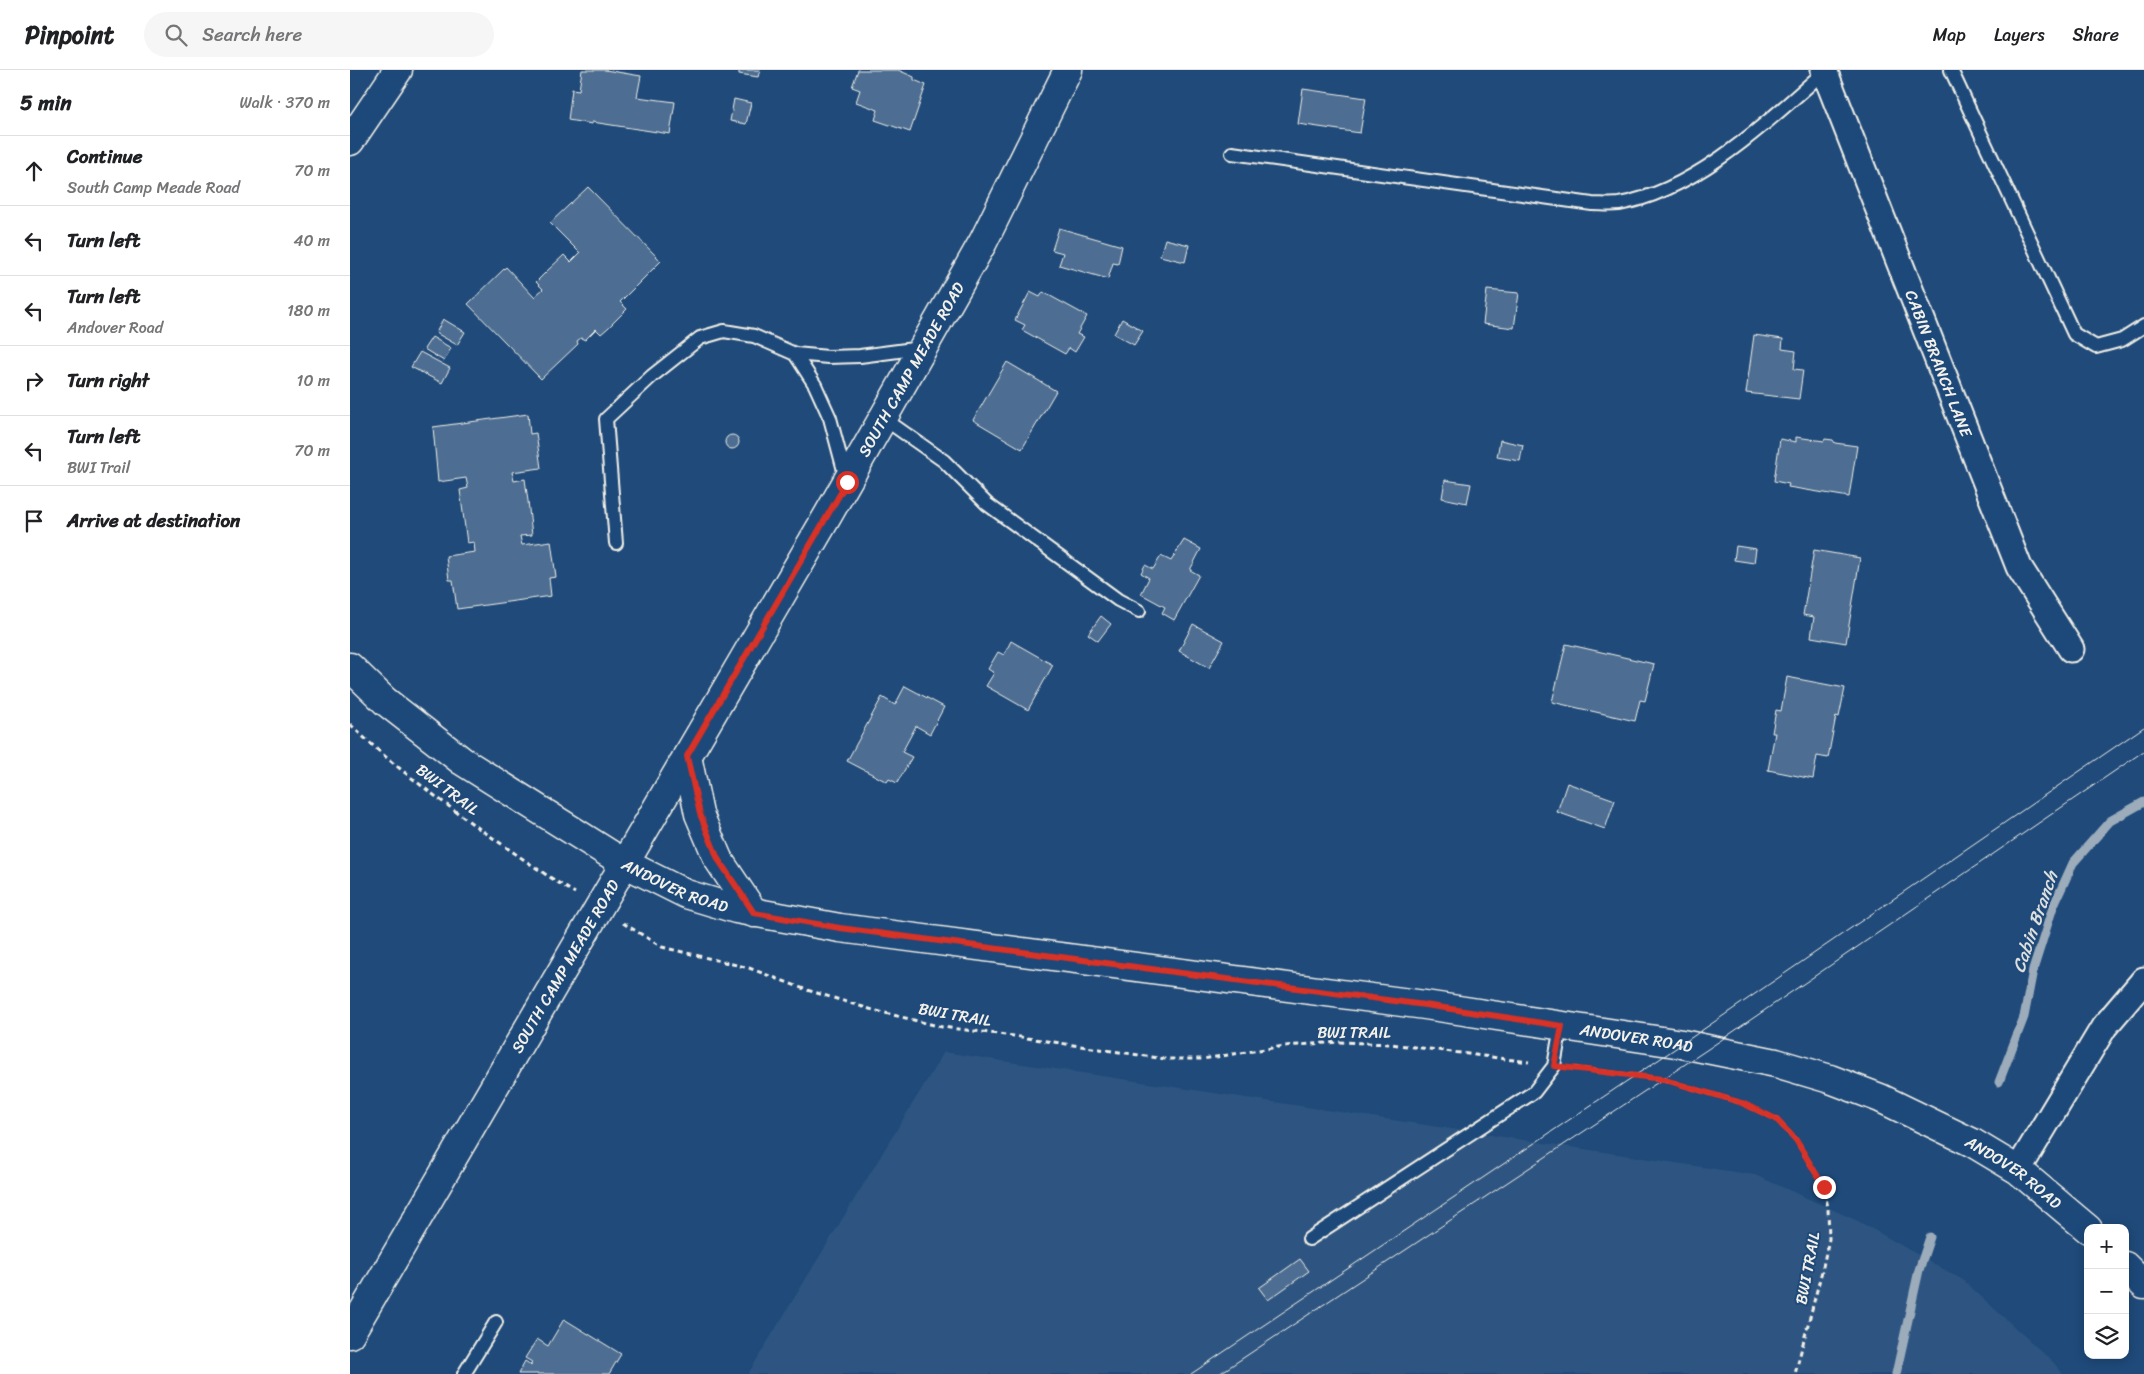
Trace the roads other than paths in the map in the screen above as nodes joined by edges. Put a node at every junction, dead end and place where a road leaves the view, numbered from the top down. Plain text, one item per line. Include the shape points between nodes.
1 (398, 70) edge
2 (1068, 70) edge
3 (1825, 70) edge
4 (1951, 70) edge
5 (350, 140) edge
6 (1232, 153) dead end
7 (2144, 326) edge
8 (922, 348) junction
9 (795, 354) junction
10 (883, 418) junction
11 (847, 482) junction
12 (616, 543) dead end
13 (1139, 611) dead end
14 (2071, 649) dead end
15 (350, 666) edge
16 (687, 756) junction
17 (624, 864) junction
18 (754, 913) junction
19 (2144, 980) edge
20 (1562, 1026) junction
21 (2018, 1170) junction
22 (2084, 1226) edge
23 (1309, 1239) dead end
24 (2128, 1269) edge
25 (2144, 1285) edge
26 (496, 1322) dead end
27 (350, 1334) edge
28 (464, 1374) edge

1 - 5 main road
2 - 8 main road, SOUTH CAMP MEADE ROAD via 983,242
3 - 6 lane via 1770,119 1693,175 1655,193 1618,204 1592,204
3 - 14 street, CABIN BRANCH LANE via 2019,567
4 - 7 lane via 2074,334 2096,347 2122,340
8 - 9 lane via 860,356
8 - 10 main road, SOUTH CAMP MEADE ROAD
9 - 11 lane via 815,385 830,418
9 - 12 lane via 744,334 724,331 700,338 652,376 606,419
10 - 11 main road, SOUTH CAMP MEADE ROAD
10 - 13 lane via 944,461 987,504 1118,600
11 - 16 main road, SOUTH CAMP MEADE ROAD
15 - 17 main road, ANDOVER ROAD via 385,701 462,761
16 - 17 main road, SOUTH CAMP MEADE ROAD
16 - 18 main road via 700,814 714,850
17 - 18 main road, ANDOVER ROAD via 686,894
17 - 27 main road, SOUTH CAMP MEADE ROAD
18 - 20 main road, ANDOVER ROAD via 850,929
19 - 21 street via 2104,1026
20 - 21 main road, ANDOVER ROAD via 1708,1049 1776,1063 1830,1079 1928,1120
20 - 23 lane via 1554,1066 1534,1092
21 - 22 main road, ANDOVER ROAD
24 - 25 main road
26 - 28 lane

